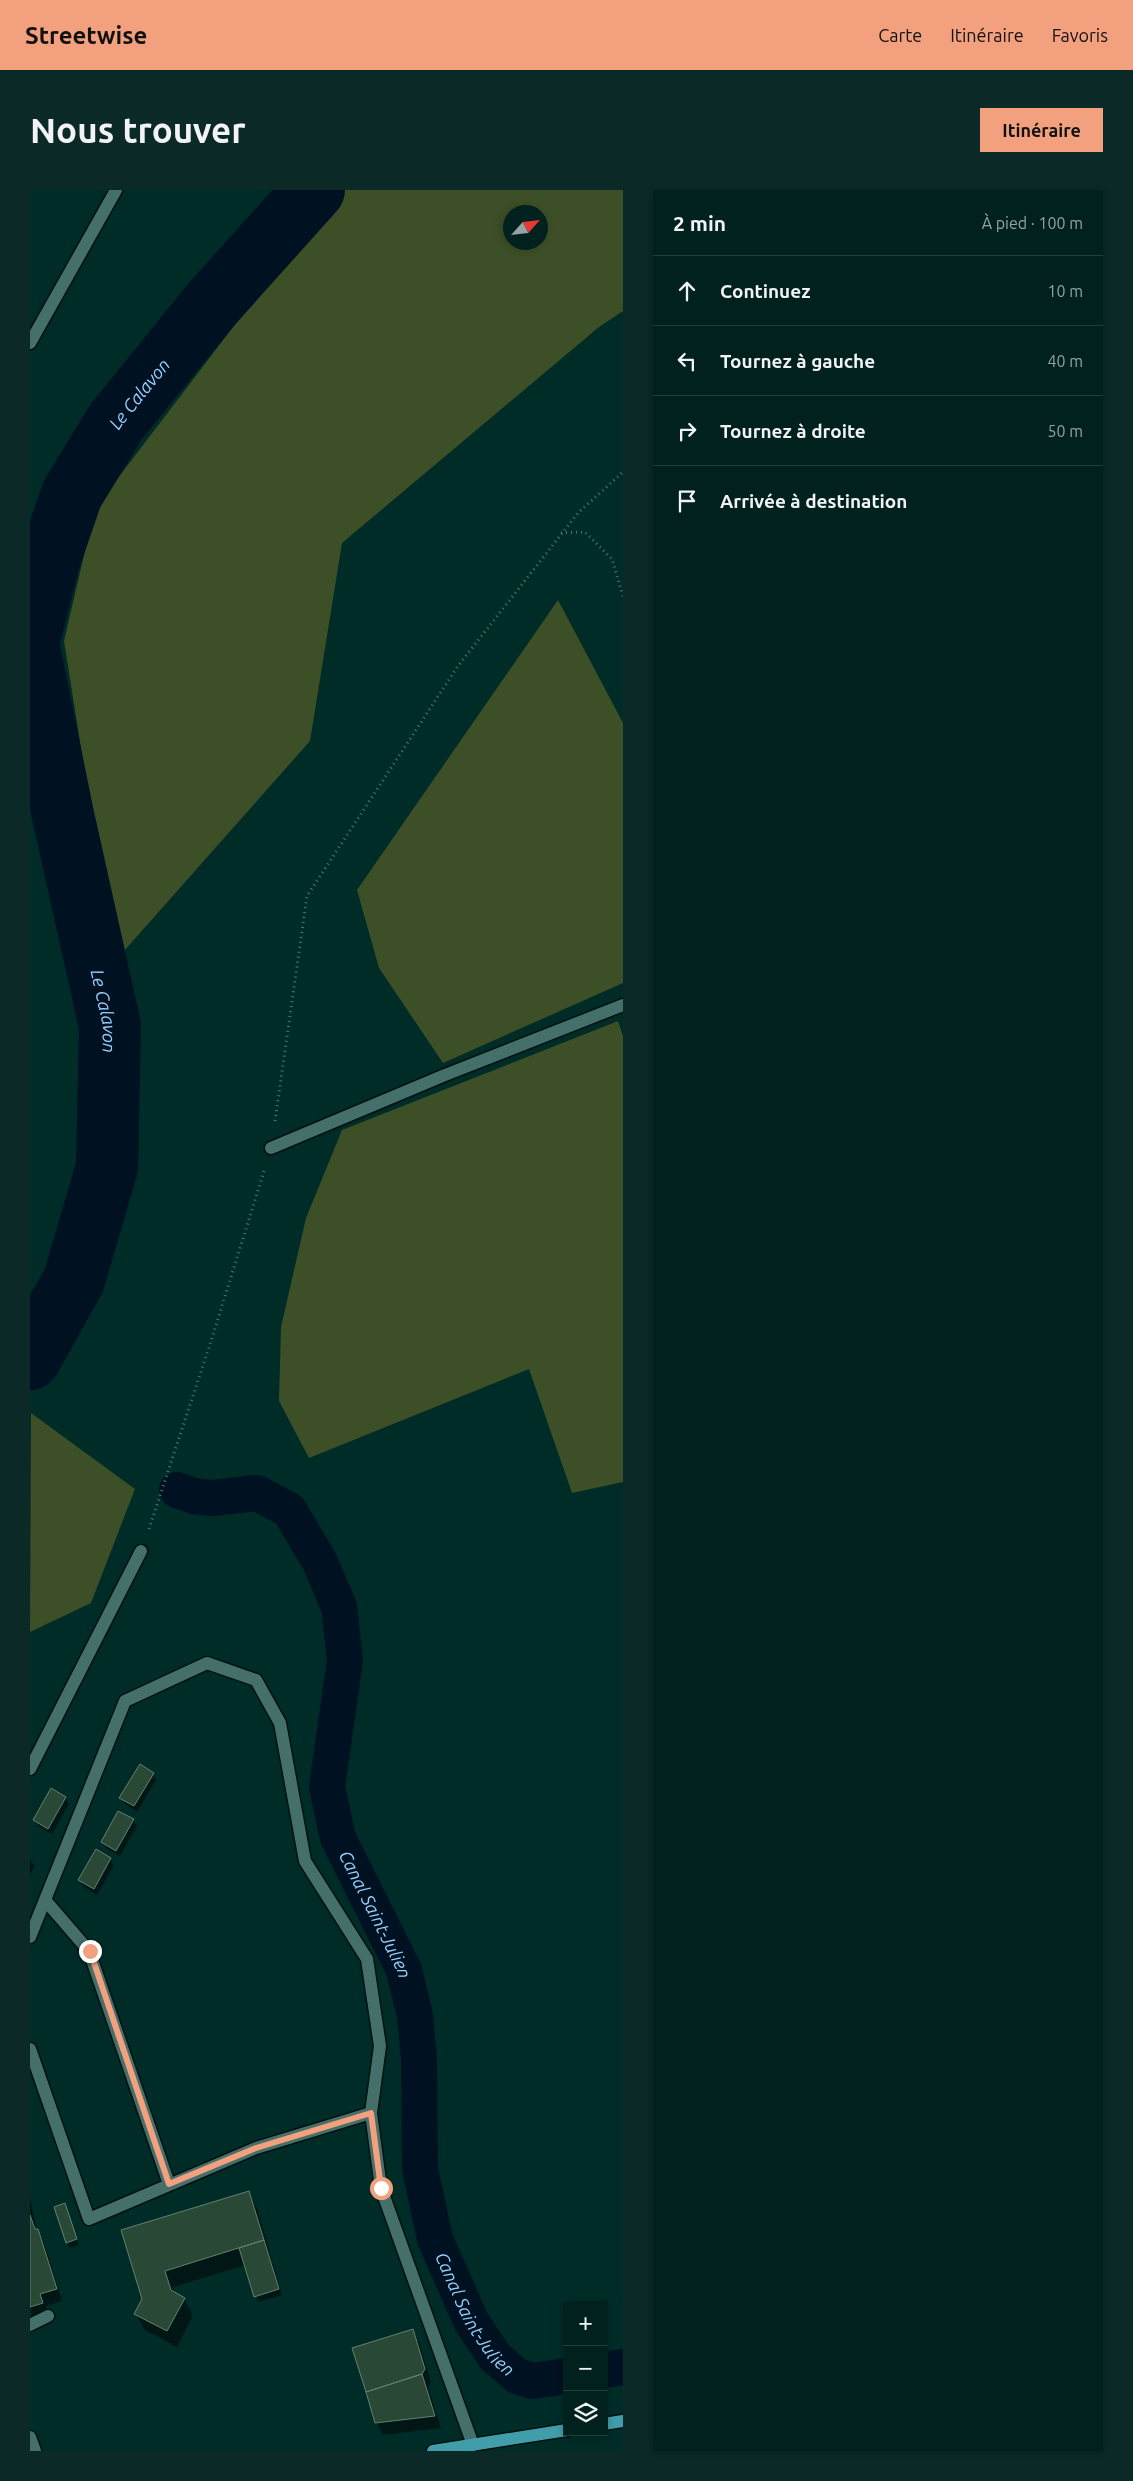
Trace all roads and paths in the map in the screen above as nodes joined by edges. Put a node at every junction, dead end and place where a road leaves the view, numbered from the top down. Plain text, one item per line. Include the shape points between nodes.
1 (116, 190) edge
2 (30, 344) edge
3 (623, 472) edge
4 (561, 533) junction
5 (623, 596) edge
6 (623, 1005) edge
7 (271, 1148) junction
8 (141, 1551) joint
9 (30, 1769) edge
10 (45, 1900) junction
11 (30, 1937) edge
12 (30, 2049) edge
13 (371, 2113) junction
14 (169, 2184) junction
15 (48, 2316) dead end
16 (30, 2325) edge
17 (623, 2421) edge
18 (608, 2423) edge
19 (563, 2431) edge
20 (30, 2437) edge
21 (473, 2445) junction
22 (35, 2451) edge
23 (433, 2451) edge

1 - 2 street
3 - 4 path via 578,512
4 - 5 path via 585,532 612,559
4 - 7 path via 458,666 307,896
6 - 7 street
7 - 8 path
8 - 9 street
10 - 11 street
10 - 13 street via 126,1701 207,1663 256,1680 280,1723 305,1861 367,1959 380,2046
10 - 14 street via 90,1951
12 - 14 street via 89,2219
13 - 14 street via 256,2148
13 - 21 street via 381,2188
15 - 16 street
17 - 18 main road
19 - 21 main road
20 - 22 street
21 - 23 main road

